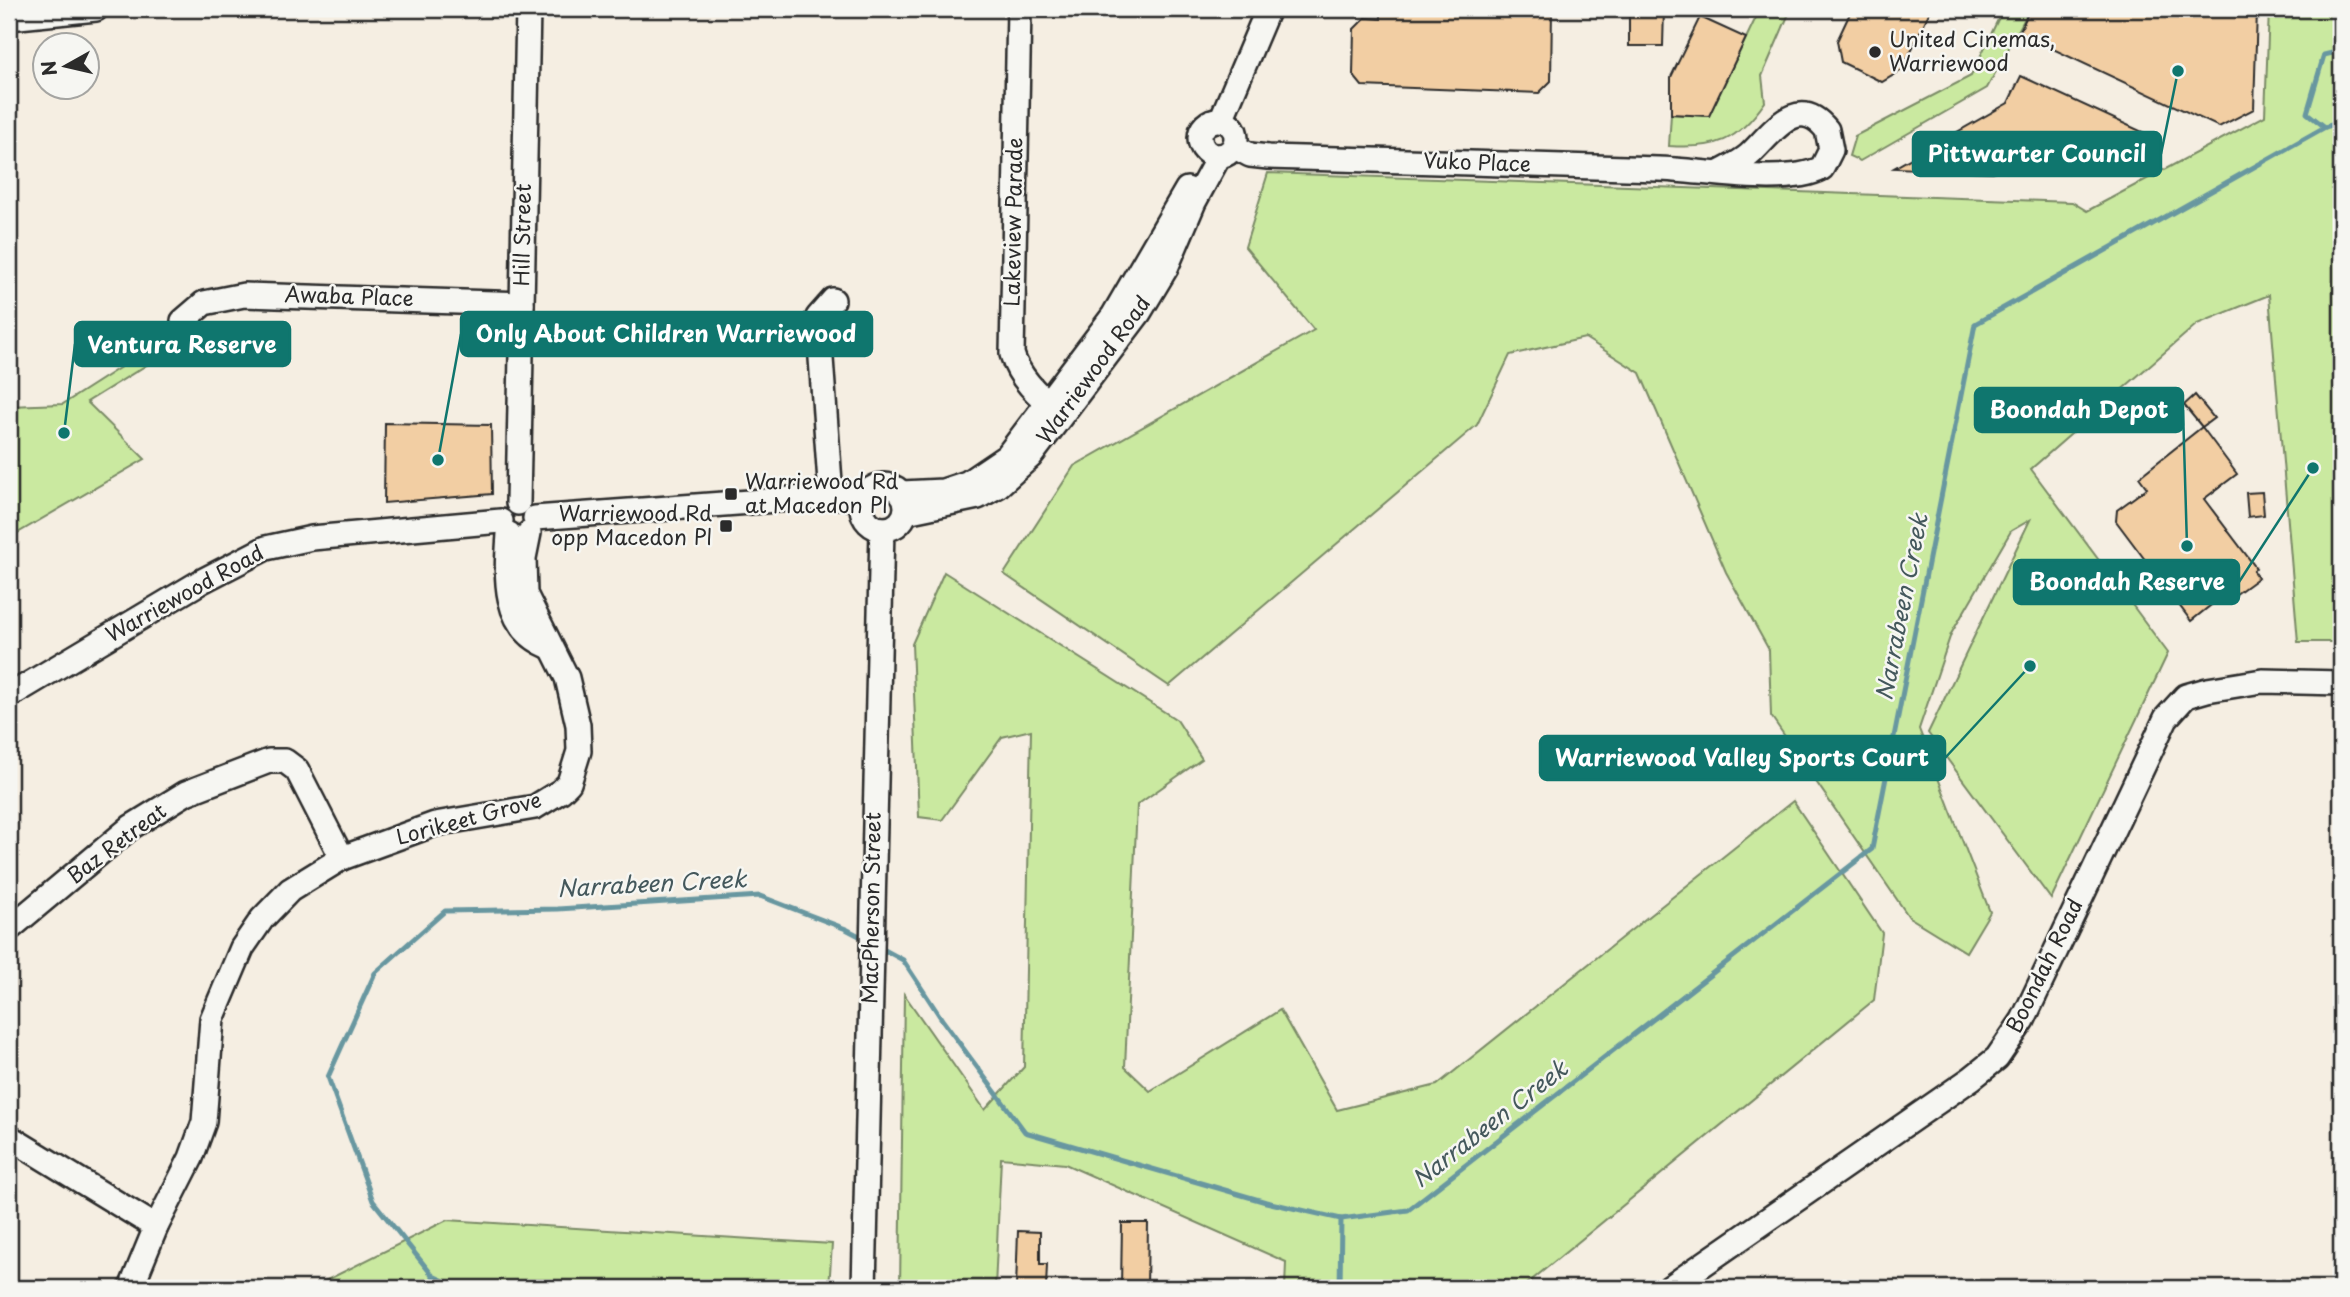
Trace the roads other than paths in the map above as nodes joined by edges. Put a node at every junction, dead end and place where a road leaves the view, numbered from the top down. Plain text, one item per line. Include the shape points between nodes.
1 (96, 9) edge
2 (528, 9) edge
3 (1019, 9) edge
4 (1268, 9) edge
5 (9, 18) edge
6 (1221, 120) junction
7 (1220, 152) junction
8 (1721, 172) dead end
9 (833, 300) dead end
10 (522, 304) junction
11 (183, 321) dead end
12 (1055, 409) junction
13 (831, 496) junction
14 (864, 499) junction
15 (904, 503) junction
16 (518, 522) junction
17 (883, 529) junction
18 (2341, 682) edge
19 (9, 696) edge
20 (342, 858) junction
21 (9, 929) edge
22 (9, 1137) edge
23 (156, 1227) junction
24 (131, 1288) edge
25 (864, 1288) edge
26 (1669, 1288) edge

1 - 5 street
2 - 10 street, Hill Street
3 - 12 street, Lakeview Parade via 1012,354 1027,383
4 - 6 street
6 - 7 street via 1235,130
6 - 7 street via 1206,124 1202,131 1202,146
7 - 8 street, Vuko Place
7 - 12 street, Warriewood Road
9 - 13 street via 818,317
10 - 11 street, Awaba Place via 244,295 204,303
10 - 16 street, Hill Street
12 - 15 street, Warriewood Road via 978,478
13 - 14 street, Warriewood Road
13 - 16 street, Warriewood Road
14 - 15 street via 878,486 891,486
14 - 17 street via 866,519
15 - 17 street via 897,525
16 - 19 street, Warriewood Road via 312,538 265,548
16 - 20 street, Lorikeet Grove via 507,585 514,612 533,639 548,646 567,678 580,738 575,769 561,792 535,807 435,824
17 - 25 street, MacPherson Street
18 - 26 street, Boondah Road via 2262,681 2186,696 2166,718 2023,1020 1997,1058
20 - 21 street, Baz Retreat via 297,770 285,761 269,761 186,793 131,827
20 - 23 street, Lorikeet Grove via 290,890 242,948 212,1019 204,1122
22 - 23 street
23 - 24 street, Lorikeet Grove

